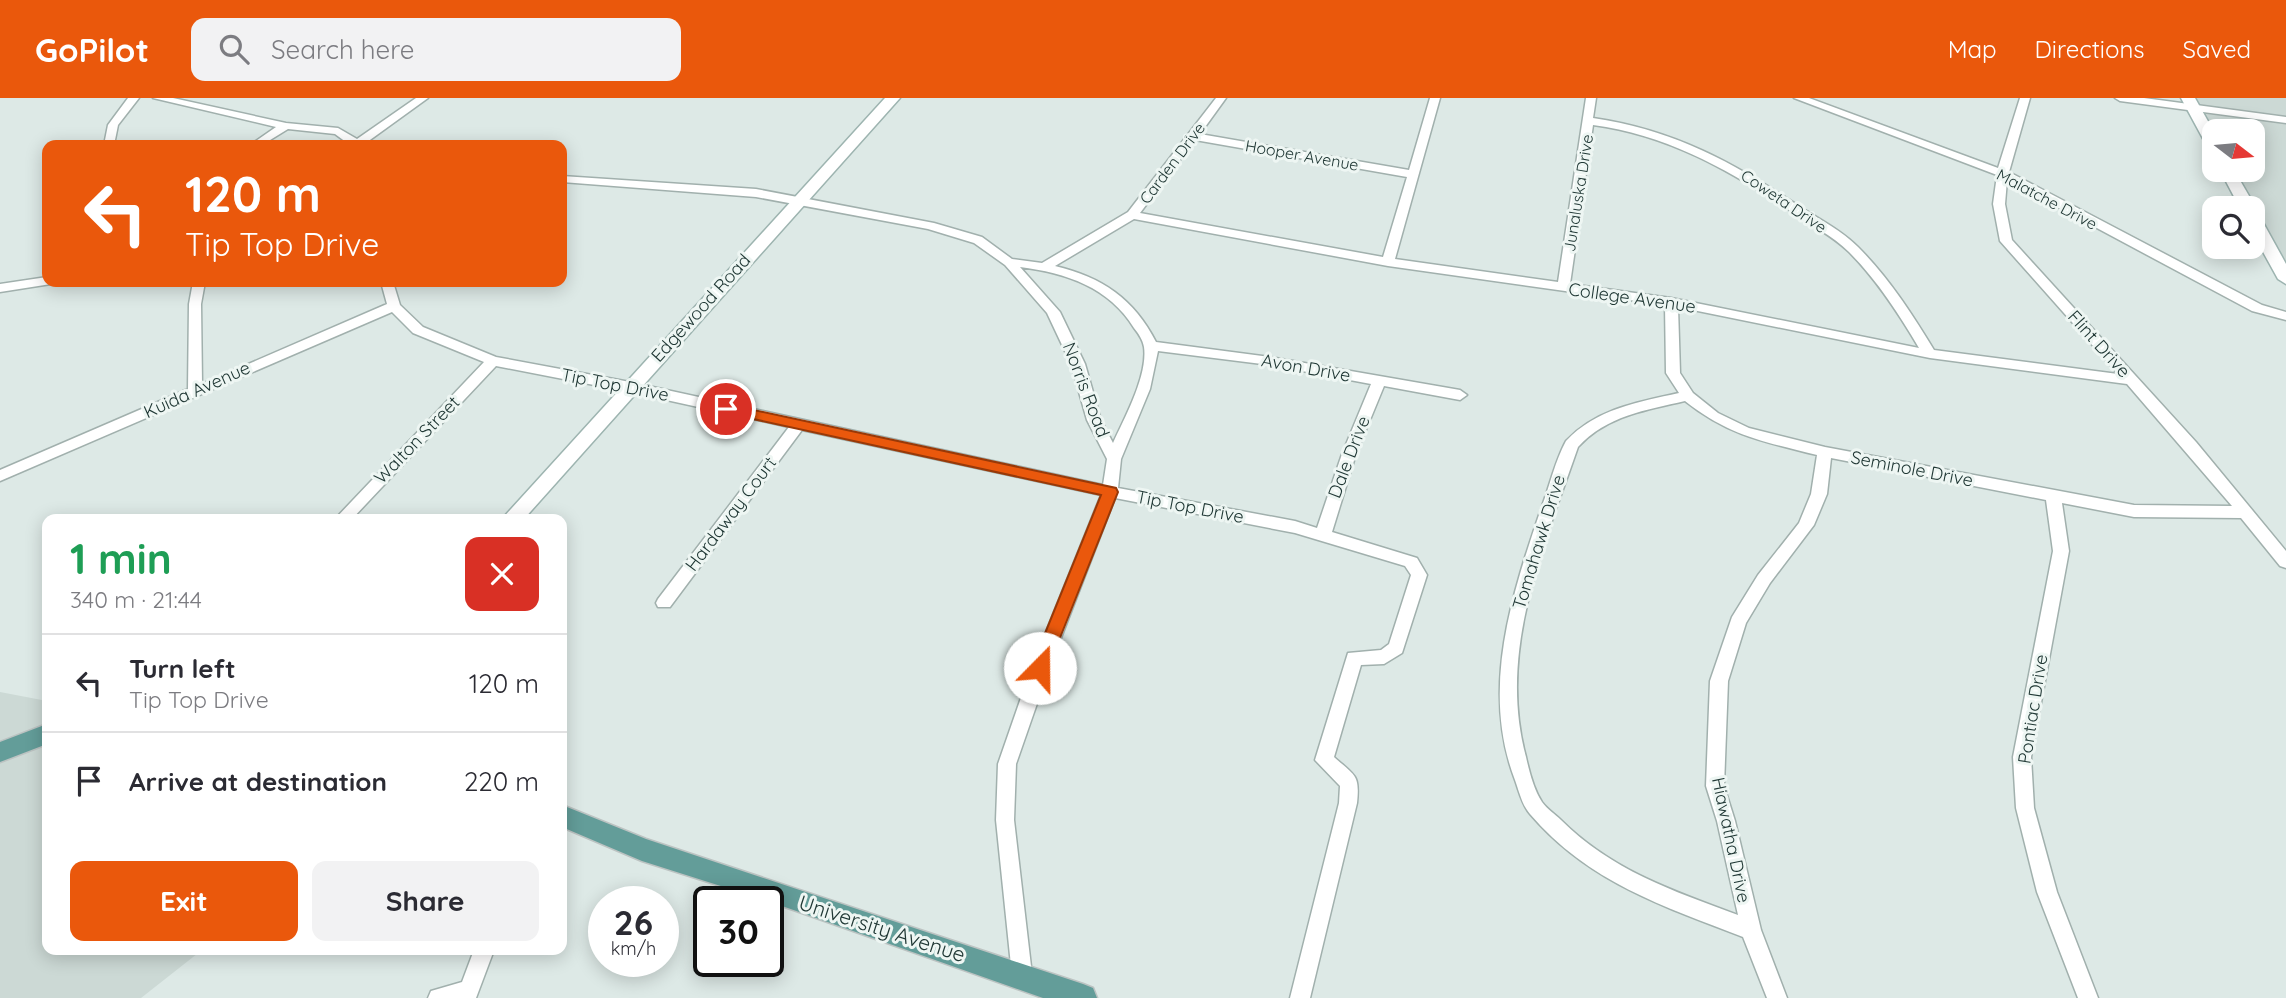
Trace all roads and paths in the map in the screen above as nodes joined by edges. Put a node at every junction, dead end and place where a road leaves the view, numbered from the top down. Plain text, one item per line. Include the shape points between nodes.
1 (134, 98) edge
2 (158, 98) edge
3 (423, 98) edge
4 (893, 98) edge
5 (1221, 98) edge
6 (1435, 98) edge
7 (1591, 98) edge
8 (1799, 98) edge
9 (1829, 98) edge
10 (2025, 98) edge
11 (2120, 98) edge
12 (2190, 103) edge
13 (1814, 105) junction
14 (2286, 120) edge
15 (1589, 121) junction
16 (2202, 124) edge
17 (286, 126) junction
18 (1194, 136) junction
19 (110, 140) edge
20 (263, 140) edge
21 (350, 140) edge
22 (364, 140) edge
23 (2002, 173) junction
24 (1411, 174) junction
25 (567, 179) edge
26 (799, 200) junction
27 (1132, 215) junction
28 (2265, 241) edge
29 (1010, 262) junction
30 (1388, 262) junction
31 (1046, 266) junction
32 (2286, 279) edge
33 (42, 282) edge
34 (198, 287) edge
35 (388, 287) edge
36 (0, 288) edge
37 (1563, 288) junction
38 (1671, 302) junction
39 (394, 306) junction
40 (2286, 316) edge
41 (1152, 346) junction
42 (1930, 354) junction
43 (493, 361) junction
44 (1380, 380) junction
45 (2132, 380) junction
46 (630, 387) junction
47 (195, 391) junction
48 (1460, 395) dead end
49 (1688, 396) junction
50 (798, 425) junction
51 (1825, 452) junction
52 (1114, 458) junction
53 (0, 476) edge
54 (1110, 492) junction
55 (2053, 496) junction
56 (2246, 512) junction
57 (348, 514) edge
58 (516, 514) edge
59 (1323, 535) junction
60 (2286, 562) edge
61 (664, 603) dead end
62 (42, 735) edge
63 (42, 736) edge
64 (0, 745) edge
65 (0, 752) edge
66 (567, 819) edge
67 (1751, 930) junction
68 (482, 955) edge
69 (1022, 975) junction
70 (467, 995) edge
71 (438, 998) edge
72 (1083, 998) edge
73 (1300, 998) edge
74 (1777, 998) edge
75 (2088, 998) edge

1 - 19 street via 113,125
2 - 17 street
3 - 22 street
4 - 26 street, Edgewood Road
5 - 18 street, Carden Drive
6 - 24 street
7 - 15 street, Junaluska Drive
8 - 13 street, Malatche Drive
9 - 13 street
10 - 23 street, Flint Drive
11 - 12 street
12 - 14 street
12 - 16 street
13 - 23 street, Malatche Drive
15 - 37 street, Junaluska Drive
15 - 42 street, Coweta Drive via 1628,124 1654,132 1742,171 1852,247 1890,289
17 - 20 street
17 - 21 street via 338,131
18 - 24 street, Hooper Avenue
18 - 27 street, Carden Drive
23 - 40 street, Malatche Drive via 2257,308
23 - 45 street, Flint Drive via 1997,218 2006,241
24 - 30 street
25 - 26 street, Norris Road
26 - 29 street, Norris Road via 978,240
26 - 46 street, Edgewood Road
27 - 30 street, College Avenue
27 - 31 street, Carden Drive
28 - 32 street
29 - 31 street
29 - 52 street, Norris Road via 1054,312 1078,364 1094,420
30 - 37 street, College Avenue
31 - 41 street via 1099,284 1129,308
33 - 36 street
34 - 47 street
35 - 39 street, Tip Top Drive
37 - 38 street, College Avenue
38 - 42 street, College Avenue
38 - 49 street, Seminole Drive via 1673,373
39 - 43 street, Tip Top Drive via 418,330
39 - 47 street, Kuida Avenue
41 - 44 street, Avon Drive
41 - 52 street via 1148,369
42 - 45 street, College Avenue
43 - 46 street, Tip Top Drive
43 - 57 street, Walton Street
44 - 48 street, Avon Drive
44 - 59 street, Dale Drive via 1349,454
45 - 56 street, Flint Drive
46 - 50 street, Tip Top Drive
46 - 58 street, Edgewood Road
47 - 53 street, Kuida Avenue
49 - 51 street, Seminole Drive via 1713,416 1745,432
49 - 67 street, Tomahawk Drive via 1617,414 1579,434 1571,446 1522,588 1511,640 1509,727 1534,806 1573,845 1639,887
50 - 54 street, Tip Top Drive
50 - 61 street, Hardaway Court
51 - 55 street, Seminole Drive
51 - 67 street, Hiawatha Drive via 1819,494 1806,525 1738,622 1719,681 1715,786
52 - 54 street, Norris Road
54 - 59 street, Tip Top Drive
54 - 69 street, Norris Road via 1007,764 1005,820
55 - 56 street, Seminole Drive via 2134,511
55 - 75 street, Pontiac Drive via 2062,551 2022,757 2025,808 2047,892
56 - 60 street, Flint Drive
59 - 73 street, Tip Top Drive via 1412,562 1419,575 1395,648 1384,657 1354,658 1324,760 1350,783 1348,803
62 - 64 main road
63 - 65 main road
66 - 69 main road, University Avenue via 642,849
67 - 74 street, Hiawatha Drive
68 - 70 street
69 - 72 main road, University Avenue
70 - 71 street

